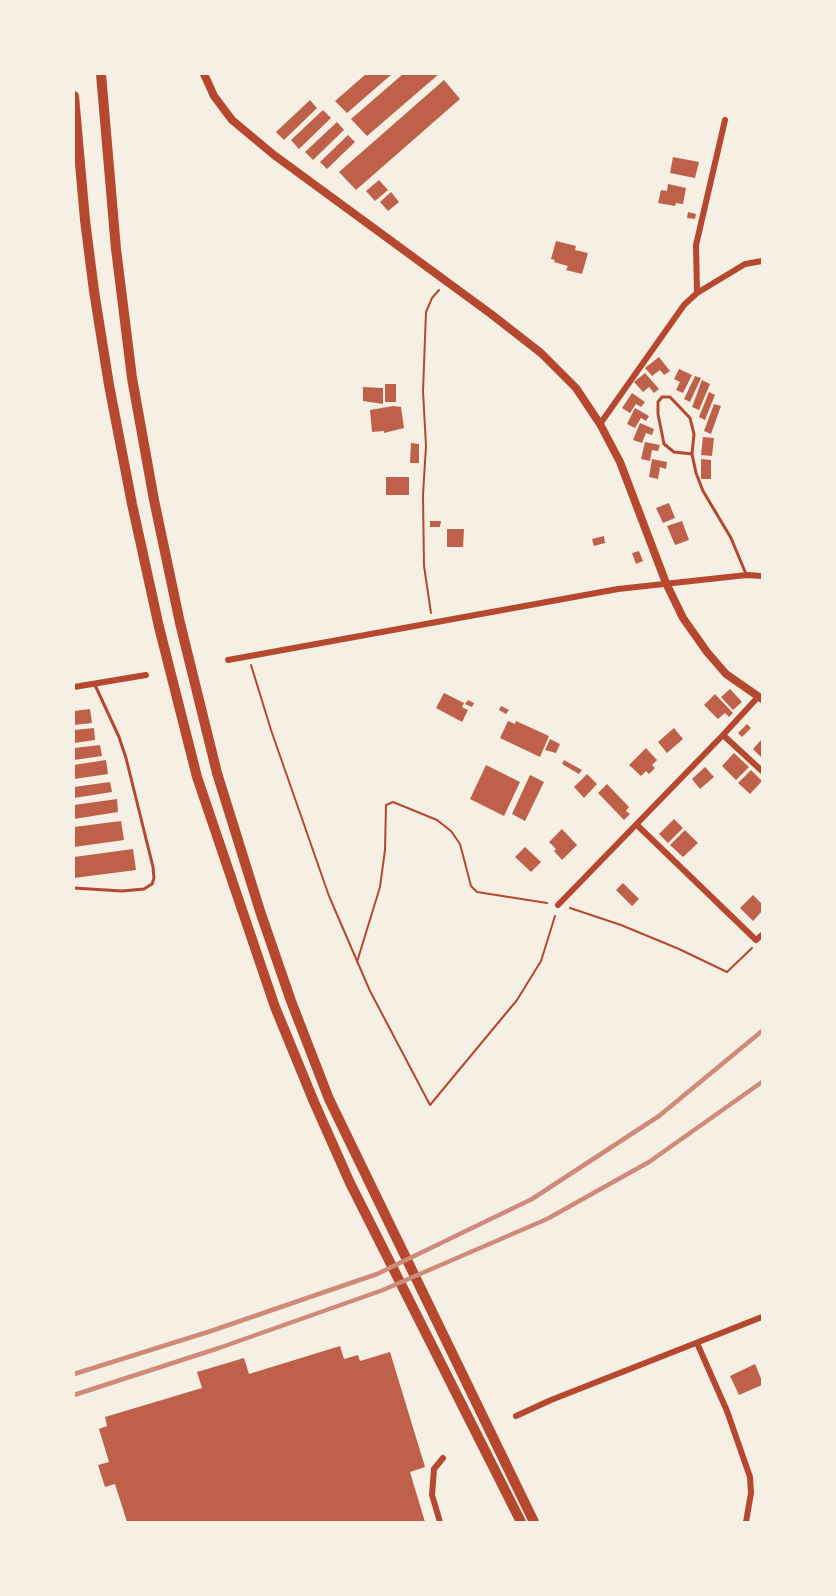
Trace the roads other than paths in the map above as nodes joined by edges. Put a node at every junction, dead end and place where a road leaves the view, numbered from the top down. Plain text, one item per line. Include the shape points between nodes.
1 (101, 74) edge
2 (204, 74) edge
3 (74, 96) edge
4 (725, 120) dead end
5 (762, 261) edge
6 (697, 293) junction
7 (600, 424) junction
8 (692, 454) junction
9 (747, 575) junction
10 (762, 576) edge
11 (666, 583) junction
12 (228, 660) dead end
13 (146, 675) dead end
14 (94, 684) junction
15 (74, 687) edge
16 (760, 698) edge
17 (723, 735) junction
18 (762, 771) edge
19 (637, 825) junction
20 (74, 888) edge
21 (558, 904) road end
22 (762, 935) edge
23 (762, 1317) edge
24 (697, 1343) junction
25 (516, 1416) dead end
26 (443, 1458) dead end
27 (440, 1522) edge
28 (521, 1522) edge
29 (534, 1522) edge
30 (746, 1522) edge

1 - 29 highway via 132,378 180,623 217,773 260,911 329,1099
2 - 7 street via 232,120 542,353 576,388
3 - 28 highway via 94,291 113,407 144,560 197,777 275,1007 350,1184
4 - 6 street via 696,246
5 - 6 street via 745,264
6 - 7 street via 684,305
7 - 11 street via 633,494
8 - 8 lane via 694,434 690,418 670,397 662,397 658,414 664,444 674,452
8 - 9 lane via 703,491
9 - 10 street
9 - 11 street
11 - 12 street
11 - 16 street via 683,618 707,652 726,674
13 - 14 street
14 - 15 street
14 - 20 lane via 123,748 153,879 144,889
16 - 17 street
17 - 18 street
17 - 19 street
19 - 21 street
19 - 22 street via 756,940
23 - 24 street
24 - 25 street
24 - 30 street via 750,1477
26 - 27 street via 434,1469 432,1495

